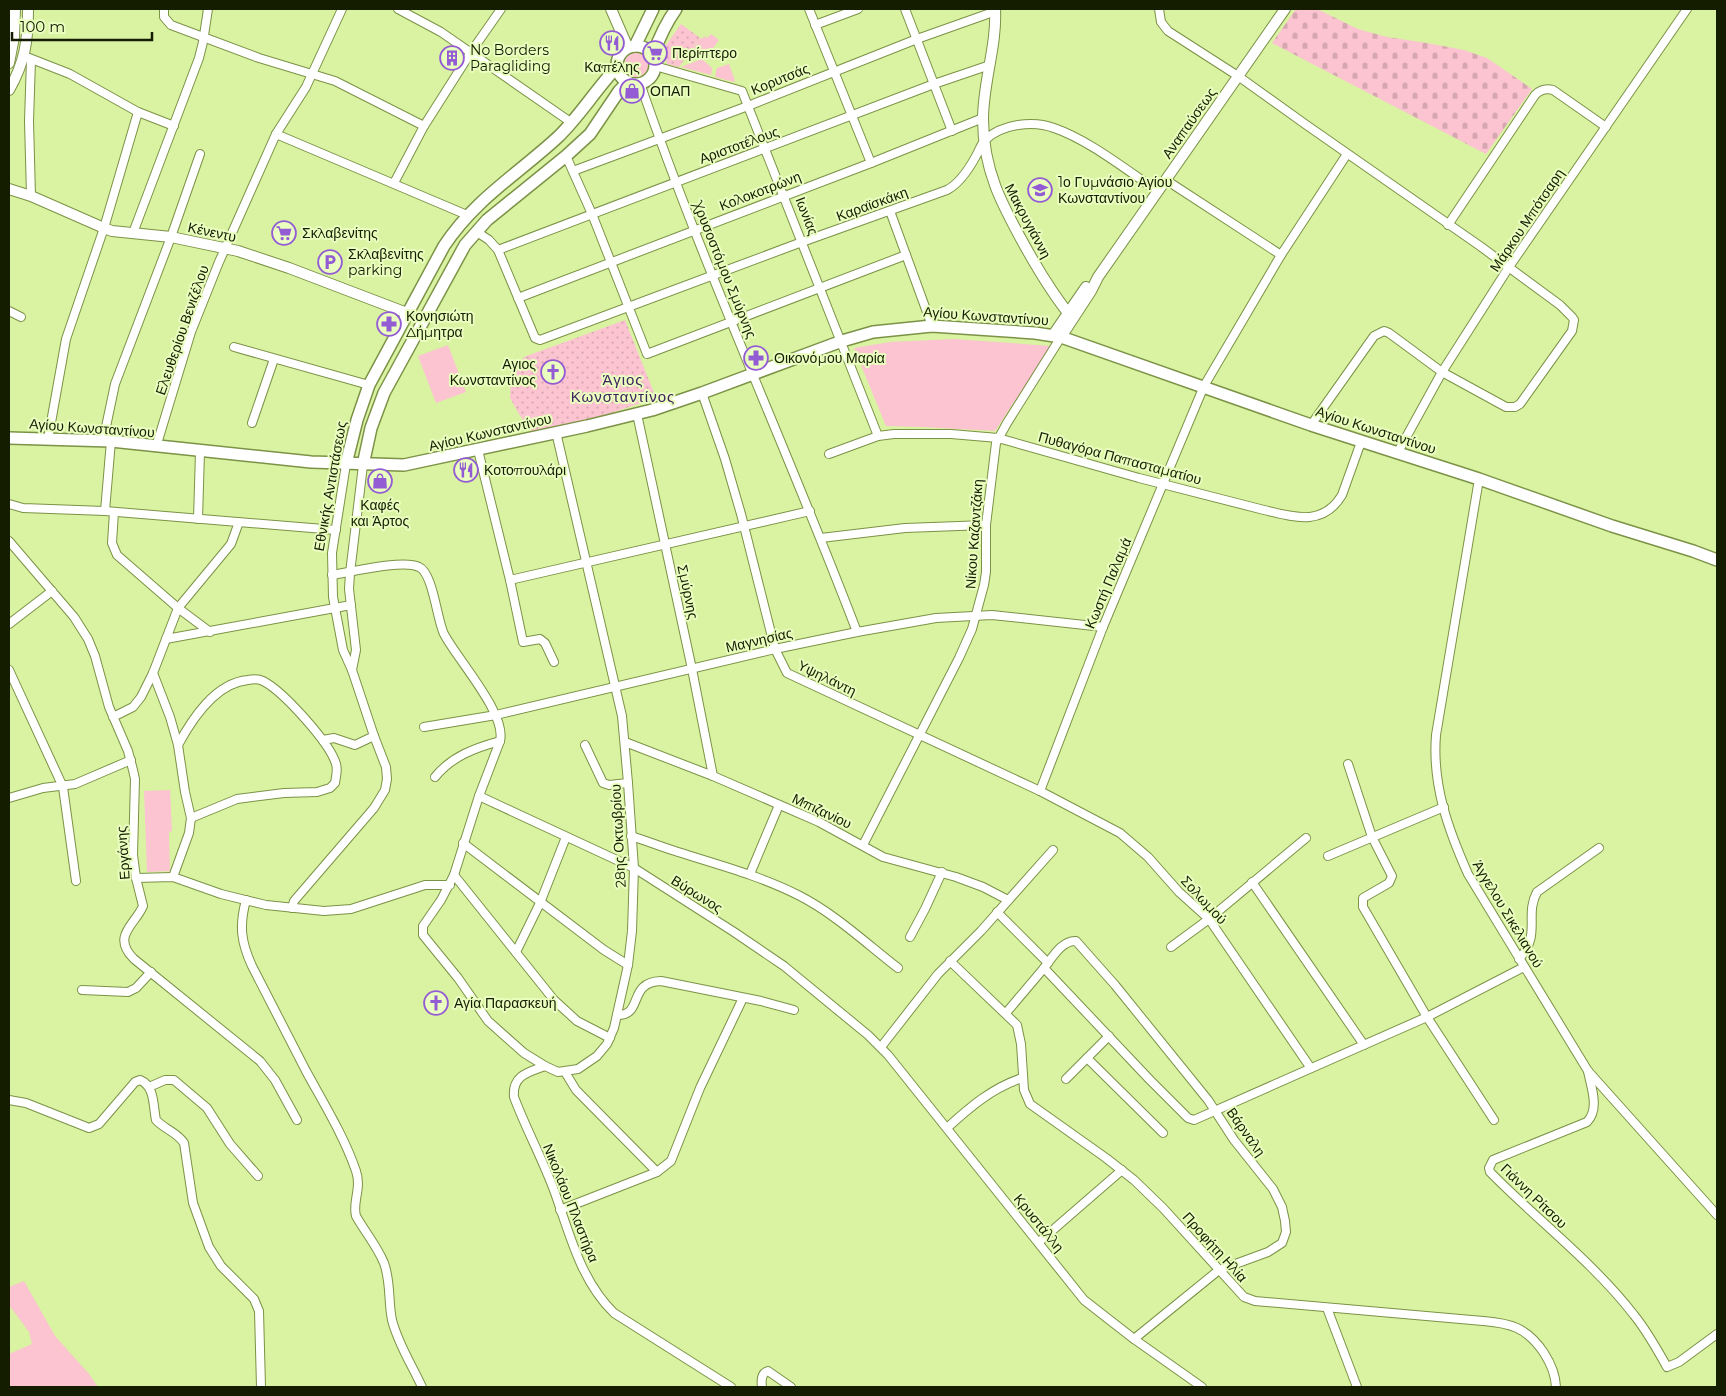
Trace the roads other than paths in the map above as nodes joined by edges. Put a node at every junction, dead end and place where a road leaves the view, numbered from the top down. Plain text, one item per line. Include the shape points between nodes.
1 (15, 9) edge
2 (28, 9) edge
3 (164, 9) edge
4 (208, 9) edge
5 (342, 9) edge
6 (398, 9) edge
7 (501, 9) edge
8 (611, 9) edge
9 (653, 9) edge
10 (676, 9) edge
11 (809, 9) edge
12 (858, 9) edge
13 (905, 9) edge
14 (1159, 9) edge
15 (1285, 9) edge
16 (1687, 9) edge
17 (996, 10) edge
18 (815, 26) junction
19 (203, 38) junction
20 (917, 39) junction
21 (632, 47) junction
22 (471, 52) junction
23 (28, 58) junction
24 (654, 61) junction
25 (9, 63) edge
26 (990, 64) junction
27 (617, 67) junction
28 (834, 72) junction
29 (312, 74) junction
30 (1238, 76) junction
31 (634, 83) junction
32 (934, 84) junction
33 (9, 90) edge
34 (748, 106) junction
35 (138, 112) junction
36 (852, 116) junction
37 (983, 118) junction
38 (572, 123) junction
39 (174, 126) junction
40 (424, 126) junction
41 (1606, 127) junction
42 (952, 131) junction
43 (276, 134) junction
44 (659, 139) junction
45 (984, 140) junction
46 (765, 149) junction
47 (200, 154) dead end
48 (1347, 154) junction
49 (566, 156) junction
50 (871, 163) junction
51 (573, 172) junction
52 (1166, 180) junction
53 (676, 182) junction
54 (394, 183) junction
55 (9, 189) edge
56 (1158, 191) junction
57 (32, 196) junction
58 (784, 196) junction
59 (890, 211) junction
60 (592, 214) junction
61 (467, 215) junction
62 (1448, 225) junction
63 (104, 228) junction
64 (695, 229) junction
65 (477, 232) junction
66 (133, 233) junction
67 (171, 237) junction
68 (802, 242) junction
69 (226, 248) junction
70 (498, 250) junction
71 (1281, 255) junction
72 (906, 256) junction
73 (610, 262) junction
74 (1509, 267) junction
75 (713, 275) junction
76 (820, 288) junction
77 (518, 298) junction
78 (629, 307) junction
79 (9, 311) edge
80 (408, 313) junction
81 (1070, 315) junction
82 (21, 317) dead end
83 (731, 321) junction
84 (932, 326) junction
85 (1057, 336) junction
86 (842, 341) junction
87 (234, 347) dead end
88 (274, 359) junction
89 (1442, 372) junction
90 (752, 374) junction
91 (369, 385) junction
92 (1204, 386) junction
93 (702, 394) junction
94 (637, 414) junction
95 (252, 423) dead end
96 (1311, 425) junction
97 (556, 432) junction
98 (878, 436) junction
99 (9, 438) edge
100 (998, 438) junction
101 (48, 439) junction
102 (107, 441) junction
103 (1361, 442) junction
104 (156, 447) junction
105 (478, 450) junction
106 (200, 452) junction
107 (1398, 452) junction
108 (829, 454) dead end
109 (346, 464) junction
110 (363, 465) junction
111 (1479, 479) junction
112 (1163, 484) junction
113 (9, 504) edge
114 (105, 511) junction
115 (810, 511) junction
116 (114, 512) junction
117 (198, 519) junction
118 (239, 522) junction
119 (986, 525) junction
120 (745, 527) junction
121 (336, 530) junction
122 (821, 538) junction
123 (9, 541) edge
124 (664, 543) junction
125 (1717, 560) edge
126 (586, 562) junction
127 (350, 573) junction
128 (332, 575) junction
129 (510, 580) junction
130 (52, 591) junction
131 (351, 605) junction
132 (178, 608) junction
133 (335, 608) junction
134 (976, 615) junction
135 (9, 624) edge
136 (1103, 627) junction
137 (210, 632) junction
138 (857, 632) junction
139 (166, 639) junction
140 (775, 649) junction
141 (554, 662) dead end
142 (692, 669) junction
143 (9, 670) edge
144 (352, 670) junction
145 (153, 673) junction
146 (616, 686) junction
147 (496, 715) junction
148 (113, 717) junction
149 (424, 726) dead end
150 (918, 735) junction
151 (374, 736) junction
152 (323, 740) junction
153 (500, 741) junction
154 (625, 742) junction
155 (585, 745) dead end
156 (178, 746) junction
157 (131, 760) junction
158 (1348, 764) dead end
159 (713, 776) junction
160 (435, 777) dead end
161 (628, 782) junction
162 (63, 787) junction
163 (1040, 791) junction
164 (479, 796) junction
165 (9, 798) edge
166 (779, 805) junction
167 (1444, 807) junction
168 (192, 818) junction
169 (631, 836) junction
170 (566, 837) junction
171 (1372, 837) junction
172 (1306, 838) dead end
173 (463, 843) junction
174 (863, 845) junction
175 (1599, 848) dead end
176 (1053, 850) dead end
177 (1328, 856) dead end
178 (634, 868) junction
179 (942, 872) junction
180 (750, 874) junction
181 (454, 875) junction
182 (173, 877) junction
183 (136, 878) junction
184 (76, 881) dead end
185 (1252, 882) junction
186 (450, 885) junction
187 (246, 900) junction
188 (1008, 900) junction
189 (540, 903) junction
190 (292, 908) junction
191 (997, 912) junction
192 (1209, 919) junction
193 (910, 937) dead end
194 (1171, 947) dead end
195 (516, 952) junction
196 (1519, 959) junction
197 (950, 961) junction
198 (628, 965) junction
199 (1046, 965) junction
200 (1524, 966) junction
201 (898, 968) dead end
202 (151, 972) junction
203 (82, 990) dead end
204 (742, 998) junction
205 (794, 1010) dead end
206 (1006, 1013) junction
207 (617, 1015) junction
208 (1427, 1017) junction
209 (1109, 1036) junction
210 (610, 1038) junction
211 (1364, 1044) junction
212 (881, 1047) junction
213 (1087, 1058) junction
214 (545, 1066) junction
215 (1310, 1068) junction
216 (1588, 1071) junction
217 (565, 1072) junction
218 (1022, 1078) junction
219 (1066, 1079) dead end
220 (149, 1087) junction
221 (9, 1100) edge
222 (1215, 1110) junction
223 (297, 1120) dead end
224 (1494, 1120) dead end
225 (946, 1128) junction
226 (1163, 1133) dead end
227 (1122, 1170) junction
228 (657, 1172) junction
229 (258, 1176) dead end
230 (560, 1210) junction
231 (1717, 1215) edge
232 (1039, 1242) junction
233 (1219, 1270) junction
234 (1327, 1308) junction
235 (1717, 1334) edge
236 (1134, 1339) junction
237 (261, 1387) edge
238 (422, 1387) edge
239 (731, 1387) edge
240 (762, 1387) edge
241 (791, 1387) edge
242 (1202, 1387) edge
243 (1357, 1387) edge
244 (1556, 1387) edge

1 - 25 street
2 - 23 street
3 - 19 street via 164,17 171,25
4 - 19 street
5 - 29 street, Ελευθερίου Βενιζέλου
6 - 22 street via 442,32
7 - 22 street
8 - 21 street
9 - 21 main road
10 - 24 main road via 659,37
11 - 18 street
12 - 18 street
13 - 20 street
14 - 30 street via 1160,21 1166,29
15 - 30 street, Αναπαύσεως
16 - 41 street, Μάρκου Μπότσαρη
17 - 20 street, Κορυτσάς
17 - 26 street, Μακρυγιάννη
18 - 28 street
19 - 29 street
19 - 39 street
20 - 28 street, Κορυτσάς
20 - 32 street
21 - 24 main road via 644,48
21 - 27 main road via 618,58
22 - 38 street
22 - 40 street
23 - 33 street
23 - 35 street via 70,74
23 - 57 street
24 - 31 main road via 652,75 645,82
24 - 34 street, Ιωνίας via 740,90
26 - 32 street, Αριστοτέλους
26 - 37 street, Μακρυγιάννη
27 - 31 main road via 620,75
27 - 38 main road, Εθνικής Αντιστάσεως
28 - 34 street, Κορυτσάς
28 - 36 street
29 - 40 street via 335,81
29 - 43 street, Ελευθερίου Βενιζέλου
30 - 48 street
30 - 52 street, Αναπαύσεως
31 - 44 street, Χρυσοστόμου Σμύρνης
31 - 49 main road, Εθνικής Αντιστάσεως via 619,91 590,134
32 - 36 street, Αριστοτέλους
32 - 42 street
34 - 44 street, Κορυτσάς
34 - 46 street, Ιωνίας
35 - 39 street
35 - 63 street
36 - 46 street, Αριστοτέλους
36 - 50 street
37 - 42 street, Κολοκοτρώνη
37 - 45 street, Μακρυγιάννη
38 - 61 main road, Εθνικής Αντιστάσεως
39 - 66 street
40 - 54 street
41 - 62 street via 1552,90 1539,91
41 - 74 street, Μάρκου Μπότσαρη
42 - 50 street, Κολοκοτρώνη
43 - 54 street
43 - 69 street, Ελευθερίου Βενιζέλου
44 - 51 street, Κορυτσάς
44 - 53 street, Χρυσοστόμου Σμύρνης
45 - 56 street via 1016,126 1052,127 1089,146
45 - 59 street, Καραϊσκάκη via 966,172 951,188
45 - 81 street, Μακρυγιάννη via 993,182 1004,208 1041,274
46 - 53 street, Αριστοτέλους
46 - 58 street, Ιωνίας
47 - 67 street
48 - 62 street
48 - 71 street, Κωστή Παλαμά
49 - 51 street
49 - 65 main road, Εθνικής Αντιστάσεως via 510,200
50 - 58 street, Κολοκοτρώνη
51 - 60 street
52 - 56 street, Αναπαύσεως
52 - 71 street
53 - 60 street, Αριστοτέλους
53 - 64 street, Χρυσοστόμου Σμύρνης
54 - 61 street
55 - 57 street, Κένεντυ
56 - 81 street, Αναπαύσεως via 1098,277 1086,288
57 - 63 street, Κένεντυ
58 - 64 street, Κολοκοτρώνη
58 - 68 street, Ιωνίας
59 - 68 street, Καραϊσκάκη
59 - 72 street
60 - 70 street, Αριστοτέλους
60 - 73 street
61 - 80 main road, Εθνικής Αντιστάσεως via 444,246
62 - 74 street
63 - 66 street, Κένεντυ
63 - 101 street via 66,339
64 - 73 street, Κολοκοτρώνη
64 - 75 street, Χρυσοστόμου Σμύρνης
65 - 70 street
65 - 110 main road, Εθνικής Αντιστάσεως via 465,245 447,276 384,393 371,428
66 - 67 street, Κένεντυ
67 - 69 street, Κένεντυ
67 - 102 street via 115,384
68 - 75 street, Καραϊσκάκη
68 - 76 street, Ιωνίας
69 - 80 street, Κένεντυ
69 - 104 street, Ελευθερίου Βενιζέλου via 191,332
70 - 77 street
71 - 92 street, Κωστή Παλαμά
72 - 76 street
72 - 84 street
73 - 77 street, Κολοκοτρώνη
73 - 78 street
74 - 89 street, Μάρκου Μπότσαρη
74 - 89 street via 1570,314 1574,320 1570,335 1520,404 1515,406 1506,407
75 - 78 street, Καραϊσκάκη
75 - 83 street, Χρυσοστόμου Σμύρνης
76 - 83 street
76 - 86 street, Ιωνίας
77 - 78 street, Καραϊσκάκη via 535,338 540,340
78 - 83 street via 647,354
79 - 82 street
80 - 91 main road, Εθνικής Αντιστάσεως
81 - 85 street, Αναπαύσεως
83 - 90 street, Χρυσοστόμου Σμύρνης
84 - 85 main road, Αγίου Κωνσταντίνου
84 - 86 main road, Αγίου Κωνσταντίνου via 873,332
85 - 92 main road, Αγίου Κωνσταντίνου
85 - 100 street, Νίκου Καζαντζάκη
86 - 90 main road, Αγίου Κωνσταντίνου
86 - 98 street, Ιωνίας
87 - 88 street
88 - 91 street
88 - 95 street
89 - 96 street via 1389,332 1378,333
89 - 107 street, Μάρκου Μπότσαρη
90 - 93 main road, Αγίου Κωνσταντίνου
90 - 115 street, Χρυσοστόμου Σμύρνης
91 - 109 main road, Εθνικής Αντιστάσεως
92 - 96 main road, Αγίου Κωνσταντίνου
92 - 112 street, Κωστή Παλαμά
93 - 94 main road, Αγίου Κωνσταντίνου
93 - 120 street, Υψηλάντη
94 - 97 main road, Αγίου Κωνσταντίνου
94 - 124 street, Σμύρνης
96 - 103 main road, Αγίου Κωνσταντίνου
97 - 105 main road, Αγίου Κωνσταντίνου
97 - 126 street, 28ης Οκτωβρίου
98 - 100 street, Πυθαγόρα Παπασταματίου via 951,434
98 - 108 street, Πυθαγόρα Παπασταματίου
99 - 101 main road, Αγίου Κωνσταντίνου
100 - 112 street, Πυθαγόρα Παπασταματίου
100 - 119 street, Νίκου Καζαντζάκη
101 - 102 main road, Αγίου Κωνσταντίνου
102 - 104 main road, Αγίου Κωνσταντίνου
102 - 114 street
103 - 107 main road, Αγίου Κωνσταντίνου
103 - 112 street, Πυθαγόρα Παπασταματίου via 1340,498 1329,510 1316,516 1280,514
104 - 106 main road, Αγίου Κωνσταντίνου
105 - 110 main road, Αγίου Κωνσταντίνου via 404,466
105 - 129 street
106 - 109 main road, Αγίου Κωνσταντίνου
106 - 117 street
107 - 111 main road, Αγίου Κωνσταντίνου
109 - 110 main road, Αγίου Κωνσταντίνου
109 - 121 street, Εθνικής Αντιστάσεως
110 - 127 street, Εθνικής Αντιστάσεως
111 - 125 main road, Αγίου Κωνσταντίνου
111 - 167 street, Άγγελου Σικελιανού via 1436,735 1436,775
112 - 136 street, Κωστή Παλαμά
113 - 114 street via 23,508
114 - 116 street
115 - 120 street
115 - 122 street, Χρυσοστόμου Σμύρνης
116 - 117 street
116 - 132 street via 112,543 117,555
117 - 118 street
118 - 121 street
118 - 132 street via 231,544
119 - 122 street via 915,527
119 - 134 street, Νίκου Καζαντζάκη via 986,572
120 - 124 street
120 - 140 street, Υψηλάντη
121 - 128 street, Εθνικής Αντιστάσεως
122 - 138 street, Χρυσοστόμου Σμύρνης
123 - 130 street, Εργάνης
124 - 126 street
124 - 142 street, Σμύρνης
126 - 129 street
126 - 146 street, 28ης Οκτωβρίου
127 - 128 street
127 - 131 street, Εθνικής Αντιστάσεως
127 - 147 street via 404,564 422,569 428,577 444,634
128 - 133 street, Εθνικής Αντιστάσεως
129 - 141 street via 523,642 540,639
130 - 135 street
130 - 148 street, Εργάνης via 88,639
131 - 133 street
131 - 144 street, Εθνικής Αντιστάσεως via 356,650
132 - 137 street
132 - 139 street
133 - 137 street
133 - 144 street, Εθνικής Αντιστάσεως via 343,650
134 - 136 street, Μαγνησίας
134 - 138 street, Μαγνησίας
134 - 150 street, Νίκου Καζαντζάκη via 967,642
136 - 163 street, Κωστή Παλαμά
137 - 139 street
138 - 140 street, Μαγνησίας
139 - 145 street
140 - 142 street, Μαγνησίας
140 - 150 street, Υψηλάντη via 784,669 793,676
142 - 146 street, Μαγνησίας
142 - 159 street, Σμύρνης
143 - 162 street
144 - 151 street, Εθνικής Αντιστάσεως
145 - 148 street via 137,703
145 - 156 street
146 - 147 street, Μαγνησίας
146 - 154 street, 28ης Οκτωβρίου
147 - 149 street, Μαγνησίας
147 - 153 street
148 - 157 street, Εργάνης
150 - 163 street, Υψηλάντη
150 - 174 street, Νίκου Καζαντζάκη
151 - 152 street via 356,745 334,738
151 - 190 street, Εθνικής Αντιστάσεως via 386,767 382,797 294,901
152 - 156 street via 275,690 254,679 239,682 218,694 195,717
152 - 168 street via 337,767 335,781 330,788 244,798
153 - 160 street via 469,751 445,766
153 - 164 street
154 - 159 street, Μπιζανίου
154 - 161 street, 28ης Οκτωβρίου
155 - 161 street via 603,783 609,786
156 - 168 street
157 - 162 street
157 - 183 street, Εργάνης via 135,779
158 - 171 street
159 - 166 street, Μπιζανίου
161 - 169 street, 28ης Οκτωβρίου
162 - 165 street via 43,788
162 - 184 street
163 - 192 street, Σολωμού via 1126,837
164 - 170 street, Βύρωνος
164 - 173 street
166 - 174 street, Μπιζανίου
166 - 180 street
167 - 171 street
167 - 196 street, Άγγελου Σικελιανού via 1468,874
168 - 182 street
169 - 178 street, 28ης Οκτωβρίου
169 - 180 street
170 - 178 street, Βύρωνος
170 - 189 street
171 - 177 street
171 - 208 street via 1392,876 1389,883 1363,898 1363,907
172 - 185 street
173 - 181 street
173 - 189 street
174 - 179 street, Μπιζανίου via 883,857
175 - 196 street via 1537,892 1533,904 1531,941
176 - 188 street
178 - 198 street, 28ης Οκτωβρίου
178 - 212 street, Βύρωνος via 784,966
179 - 188 street, Μπιζανίου
179 - 193 street
180 - 201 street via 813,904
181 - 186 street
181 - 195 street
182 - 183 street
182 - 187 street
183 - 202 street, Εργάνης via 143,906 127,929 124,942 131,956
185 - 192 street
185 - 211 street
186 - 190 street via 425,885 340,911
186 - 214 street via 423,926 423,935 494,1026 524,1053
187 - 190 street
187 - 238 street via 241,925 245,950 353,1165 359,1186 356,1216 383,1262 394,1327
188 - 191 street
189 - 195 street
189 - 198 street
191 - 197 street
191 - 199 street
192 - 194 street
192 - 215 street, Σολωμού
195 - 210 street via 571,1016
196 - 200 street, Άγγελου Σικελιανού
197 - 206 street, Προφήτη Ηλία
197 - 212 street
198 - 207 street, 28ης Οκτωβρίου
199 - 206 street
199 - 209 street
199 - 222 street, Βάρναλη via 1065,943 1076,941
200 - 208 street
200 - 216 street, Άγγελου Σικελιανού
202 - 203 street via 128,992
202 - 223 street, Εργάνης via 260,1061 275,1080
204 - 205 street
204 - 207 street via 656,981 643,987 630,1012
204 - 228 street via 697,1095 674,1158
206 - 218 street, Προφήτη Ηλία via 1019,1032
207 - 210 street, 28ης Οκτωβρίου
208 - 211 street
208 - 224 street
209 - 213 street
209 - 222 street via 1188,1118 1198,1119
210 - 217 street, 28ης Οκτωβρίου via 591,1061
211 - 215 street
212 - 225 street, Κρυστάλλη
213 - 219 street
213 - 226 street
214 - 217 street
214 - 230 street, Νικολάου Πλαστήρα via 519,1077 514,1095
215 - 222 street
216 - 231 street, Άγγελου Σικελιανού
216 - 235 street, Γιάννη Ρίτσου via 1594,1104 1587,1122 1494,1160 1490,1172 1616,1294 1634,1315 1667,1367
217 - 228 street via 576,1090
218 - 225 street via 987,1094
218 - 227 street, Προφήτη Ηλία via 1025,1096 1035,1108
220 - 221 street via 140,1080 135,1082 98,1124 89,1128 26,1103
220 - 229 street via 174,1080 207,1108 230,1144
220 - 237 street via 156,1120 184,1143 193,1203 209,1247 257,1304
222 - 233 street, Βάρναλη via 1276,1194 1286,1225 1284,1240 1278,1246
225 - 232 street, Κρυστάλλη
227 - 232 street
227 - 233 street, Προφήτη Ηλία via 1163,1208
228 - 230 street
230 - 239 street, Νικολάου Πλαστήρα via 582,1266 609,1308
232 - 236 street, Κρυστάλλη via 1084,1300
233 - 234 street, Προφήτη Ηλία via 1247,1298 1255,1301
233 - 236 street, Βάρναλη
234 - 243 street
234 - 244 street, Προφήτη Ηλία via 1510,1326 1523,1332 1539,1347 1554,1372
236 - 242 street, Κρυστάλλη
240 - 241 street via 762,1376 768,1370

